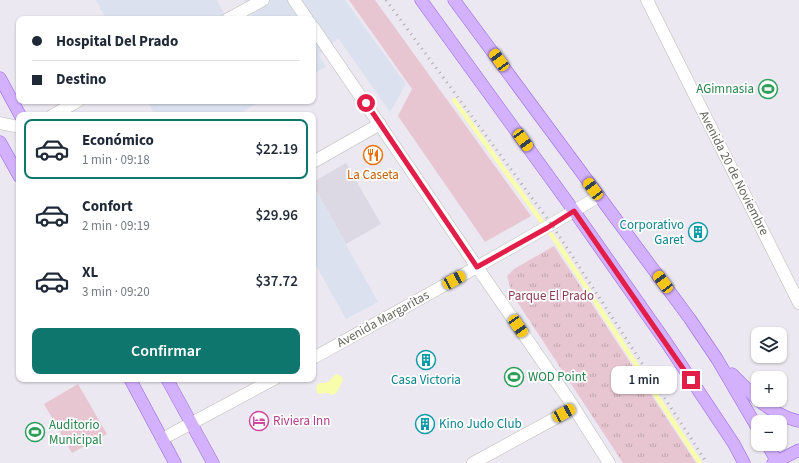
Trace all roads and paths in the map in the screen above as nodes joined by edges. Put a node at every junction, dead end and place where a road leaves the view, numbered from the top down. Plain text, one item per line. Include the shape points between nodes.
1 (263, 0) edge
2 (294, 0) edge
3 (421, 0) edge
4 (454, 0) edge
5 (647, 0) edge
6 (234, 16) edge
7 (305, 16) edge
8 (316, 31) edge
9 (0, 78) edge
10 (73, 104) edge
11 (18, 112) edge
12 (58, 112) edge
13 (0, 123) edge
14 (380, 124) junction
15 (16, 126) edge
16 (0, 142) edge
17 (316, 160) edge
18 (16, 171) edge
19 (599, 196) junction
20 (574, 211) junction
21 (477, 267) junction
22 (799, 302) edge
23 (316, 356) edge
24 (718, 358) junction
25 (132, 382) edge
26 (169, 382) edge
27 (268, 382) edge
28 (751, 393) edge
29 (769, 407) edge
30 (574, 408) junction
31 (751, 417) edge
32 (799, 421) edge
33 (191, 423) junction
34 (162, 439) junction
35 (734, 444) junction
36 (799, 450) edge
37 (770, 451) edge
38 (776, 462) edge
39 (175, 463) edge
40 (213, 463) edge
41 (473, 463) edge
42 (609, 463) edge
43 (744, 463) edge
44 (750, 463) edge

1 - 6 street
2 - 7 street
3 - 20 main road
4 - 19 main road
5 - 22 street, Avenida 20 de Noviembre
8 - 14 street
9 - 11 main road
10 - 12 street
13 - 15 street
14 - 17 street
14 - 21 street
16 - 18 main road
19 - 20 street, Avenida Margaritas
19 - 24 main road
20 - 21 street, Avenida Margaritas
20 - 35 main road
21 - 23 street, Avenida Margaritas
21 - 30 street
24 - 28 main road
24 - 31 main road
25 - 34 main road
26 - 33 main road
27 - 33 street
29 - 32 main road
30 - 41 street
30 - 42 street
33 - 34 street
33 - 40 main road
34 - 39 main road
35 - 43 main road
35 - 44 main road
36 - 38 main road
37 - 38 main road

